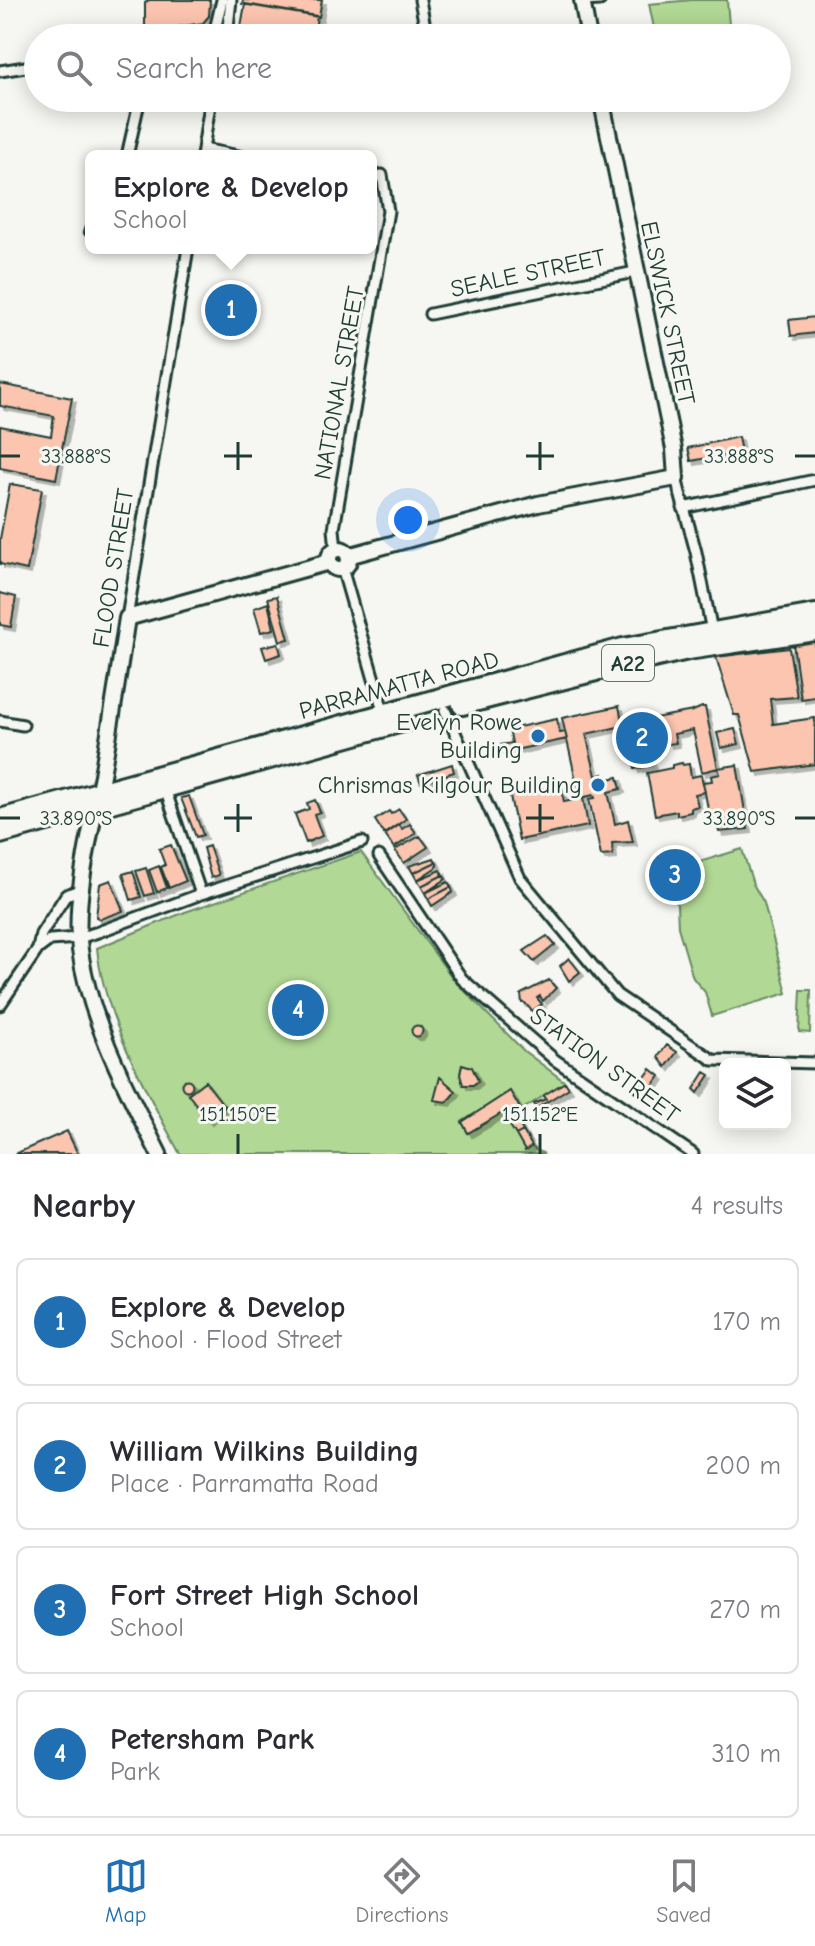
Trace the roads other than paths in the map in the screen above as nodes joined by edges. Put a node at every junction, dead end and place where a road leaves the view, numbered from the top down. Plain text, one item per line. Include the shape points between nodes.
1 (222, 0) edge
2 (231, 0) edge
3 (420, 0) edge
4 (600, 0) edge
5 (582, 1) edge
6 (215, 24) edge
7 (228, 24) edge
8 (424, 24) edge
9 (586, 24) edge
10 (24, 67) edge
11 (0, 71) edge
12 (137, 112) edge
13 (209, 112) edge
14 (604, 112) edge
15 (128, 150) edge
16 (203, 150) edge
17 (377, 176) edge
18 (184, 254) edge
19 (635, 272) junction
20 (430, 314) dead end
21 (676, 478) junction
22 (815, 480) edge
23 (683, 508) junction
24 (339, 559) junction
25 (815, 614) edge
26 (127, 618) junction
27 (712, 631) junction
28 (815, 631) edge
29 (445, 710) junction
30 (384, 714) junction
31 (0, 721) edge
32 (23, 725) dead end
33 (165, 789) junction
34 (96, 800) junction
35 (0, 819) edge
36 (0, 834) edge
37 (362, 842) dead end
38 (379, 856) dead end
39 (82, 889) junction
40 (201, 894) junction
41 (79, 938) junction
42 (38, 949) junction
43 (0, 1005) edge
44 (815, 1063) edge
45 (159, 1154) edge
46 (693, 1154) edge

1 - 6 street
2 - 7 street
3 - 8 street
4 - 5 street
5 - 9 street
10 - 11 street
12 - 15 street
13 - 16 street
14 - 19 street, ELSWICK STREET
17 - 24 street, NATIONAL STREET via 382,175 388,211 334,529
18 - 26 street, FLOOD STREET
19 - 20 street, SEALE STREET
19 - 21 street, ELSWICK STREET
21 - 23 street, ELSWICK STREET
21 - 24 street via 538,504
22 - 23 street
23 - 27 street, ELSWICK STREET
24 - 26 street
24 - 30 street, NATIONAL STREET
25 - 27 highway, PARRAMATTA ROAD / A22
26 - 34 street, FLOOD STREET
27 - 30 highway, PARRAMATTA ROAD / A22 via 623,648
28 - 29 highway, PARRAMATTA ROAD / A22 via 688,650
29 - 33 highway, PARRAMATTA ROAD / A22
29 - 44 street via 520,878 617,995 713,1060
30 - 34 highway, PARRAMATTA ROAD / A22
31 - 32 street
33 - 34 highway, PARRAMATTA ROAD / A22
33 - 40 street
34 - 35 highway, PARRAMATTA ROAD / A22
34 - 36 highway, PARRAMATTA ROAD / A22
34 - 39 street, FLOOD STREET
37 - 40 street
38 - 46 street, STATION STREET via 462,979 555,1060
39 - 41 street, FLOOD STREET
39 - 42 street via 66,895 41,934
40 - 41 street
41 - 42 street via 50,940
41 - 45 street, FLOOD STREET via 94,1008
42 - 43 street

